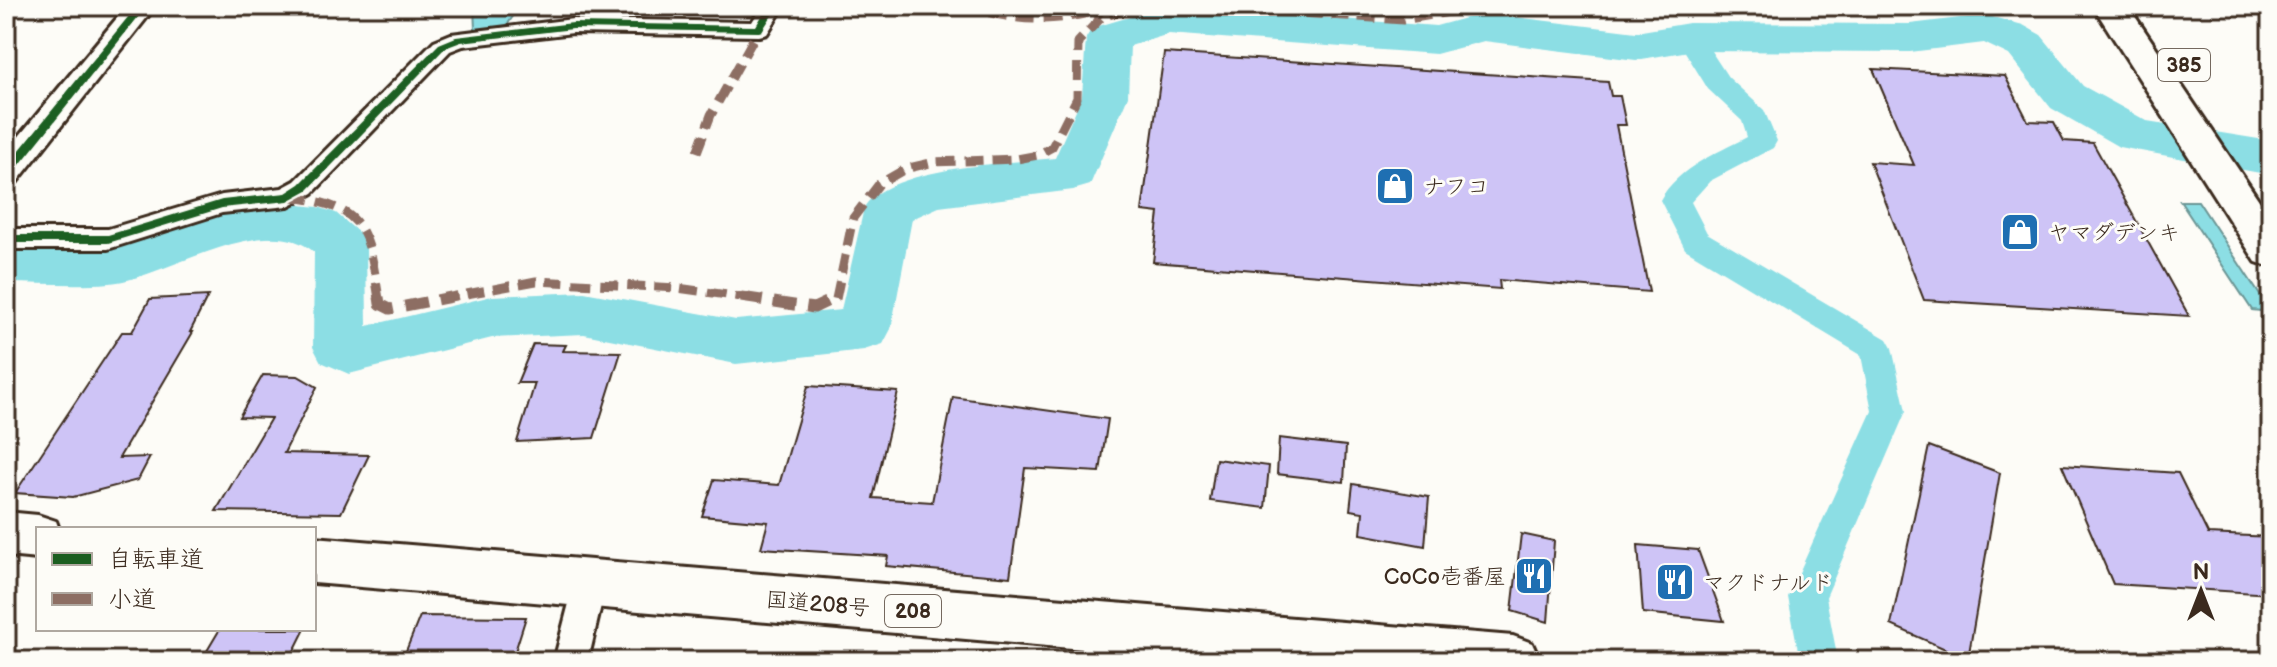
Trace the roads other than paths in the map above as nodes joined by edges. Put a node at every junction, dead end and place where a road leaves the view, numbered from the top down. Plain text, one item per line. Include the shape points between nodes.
1 (142, 6) edge
2 (773, 6) edge
3 (2110, 6) edge
4 (2145, 6) edge
5 (2204, 121) junction
6 (6, 174) edge
7 (2251, 183) edge
8 (6, 239) edge
9 (2271, 251) edge
10 (6, 534) edge
11 (36, 537) edge
12 (316, 560) edge
13 (590, 584) junction
14 (571, 661) edge
15 (1513, 661) edge

1 - 6 street
2 - 8 street via 759,29 573,26 459,39 442,46 304,187 288,197 222,204 108,239
3 - 5 highway, 385
4 - 5 highway, 385
5 - 7 highway, 385
7 - 9 highway, 385
10 - 11 highway
12 - 13 highway, 国道208号 / 208
13 - 14 street
13 - 15 highway, 国道208号 / 208

